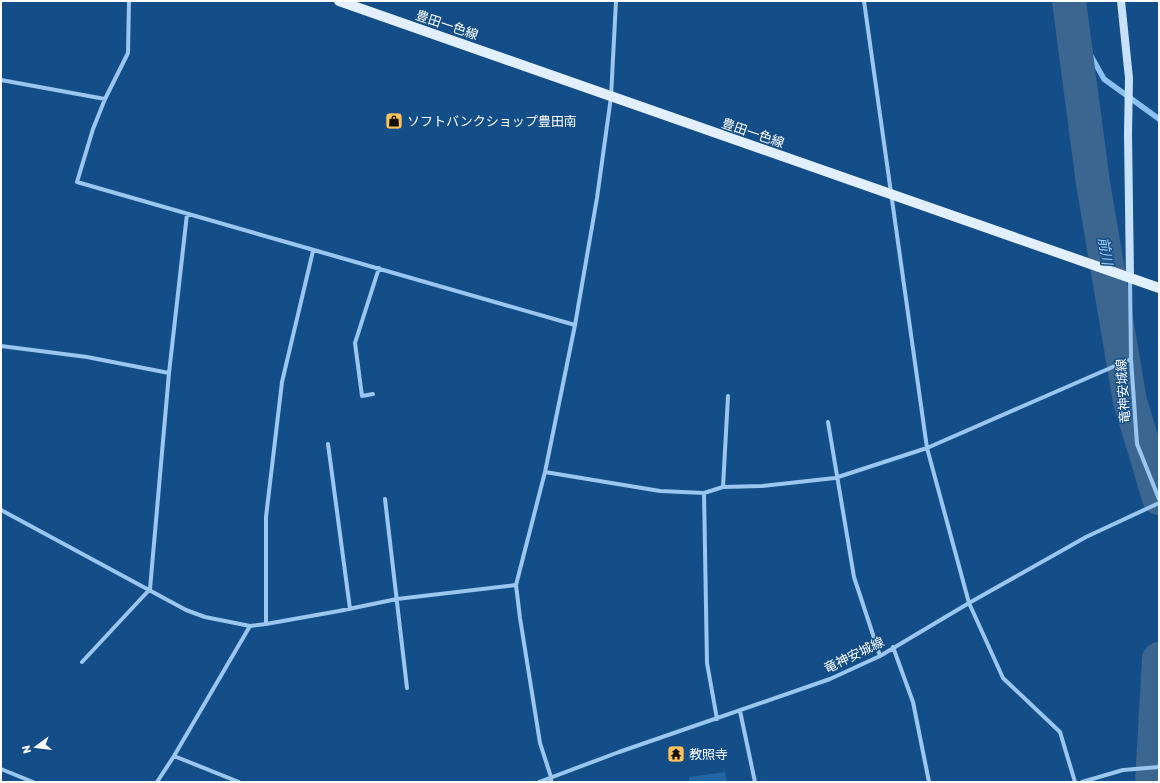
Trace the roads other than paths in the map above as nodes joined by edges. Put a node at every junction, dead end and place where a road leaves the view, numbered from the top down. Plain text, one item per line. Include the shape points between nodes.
1 (129, 1) edge
2 (339, 1) edge
3 (616, 1) edge
4 (864, 1) edge
5 (1121, 1) edge
6 (1, 80) edge
7 (611, 97) junction
8 (105, 99) junction
9 (892, 195) junction
10 (187, 214) junction
11 (313, 251) junction
12 (379, 268) junction
13 (1130, 277) junction
14 (1159, 288) edge
15 (575, 325) junction
16 (1, 346) edge
17 (1130, 359) junction
18 (169, 373) junction
19 (373, 394) dead end
20 (728, 396) dead end
21 (828, 422) dead end
22 (328, 444) dead end
23 (927, 448) junction
24 (544, 472) junction
25 (838, 477) junction
26 (723, 487) junction
27 (704, 493) junction
28 (385, 499) dead end
29 (1159, 499) edge
30 (1159, 504) edge
31 (1, 510) edge
32 (516, 585) junction
33 (150, 589) junction
34 (397, 599) junction
35 (969, 602) junction
36 (350, 608) junction
37 (266, 624) junction
38 (250, 626) junction
39 (893, 647) junction
40 (880, 656) junction
41 (82, 662) dead end
42 (407, 688) dead end
43 (740, 711) junction
44 (717, 719) junction
45 (174, 756) junction
46 (1159, 767) edge
47 (1, 769) edge
48 (551, 777) junction
49 (33, 782) edge
50 (157, 782) edge
51 (239, 782) edge
52 (539, 782) edge
53 (551, 782) edge
54 (755, 782) edge
55 (929, 782) edge
56 (1075, 782) edge
57 (1082, 782) edge

1 - 8 street via 128,53
2 - 7 main road, 豊田一色線
3 - 7 street
4 - 9 street
5 - 13 street via 1129,78
6 - 8 street
7 - 9 main road, 豊田一色線
7 - 15 street
8 - 10 street via 77,182
9 - 13 main road, 豊田一色線
9 - 23 street
10 - 11 street
10 - 18 street
11 - 12 street
11 - 37 street via 282,382 266,517
12 - 15 street
12 - 19 street via 355,343 362,396
13 - 14 main road, 豊田一色線
13 - 17 street, 竜神安城線
15 - 24 street
16 - 18 street via 87,356
17 - 23 street
17 - 29 street, 竜神安城線 via 1137,444
18 - 33 street
20 - 26 street
21 - 25 street
22 - 36 street
23 - 25 street
23 - 35 street
24 - 27 street via 660,491
24 - 32 street
25 - 26 street via 762,486
25 - 40 street via 854,577
26 - 27 street
27 - 44 street via 707,663
28 - 34 street
30 - 35 street, 竜神安城線 via 1086,537
31 - 33 street
32 - 34 street
32 - 48 street via 540,743
33 - 38 street via 205,618
33 - 41 street
34 - 36 street
34 - 42 street
35 - 39 street, 竜神安城線
35 - 56 street via 1003,678 1060,732
36 - 37 street
37 - 38 street
38 - 45 street
39 - 40 street, 竜神安城線
39 - 55 street via 913,702
40 - 43 street, 竜神安城線 via 830,679
43 - 44 street, 竜神安城線
43 - 54 street
44 - 48 street, 竜神安城線
45 - 50 street
45 - 51 street
46 - 57 street via 1122,770
47 - 49 street
48 - 52 street, 竜神安城線
48 - 53 street

